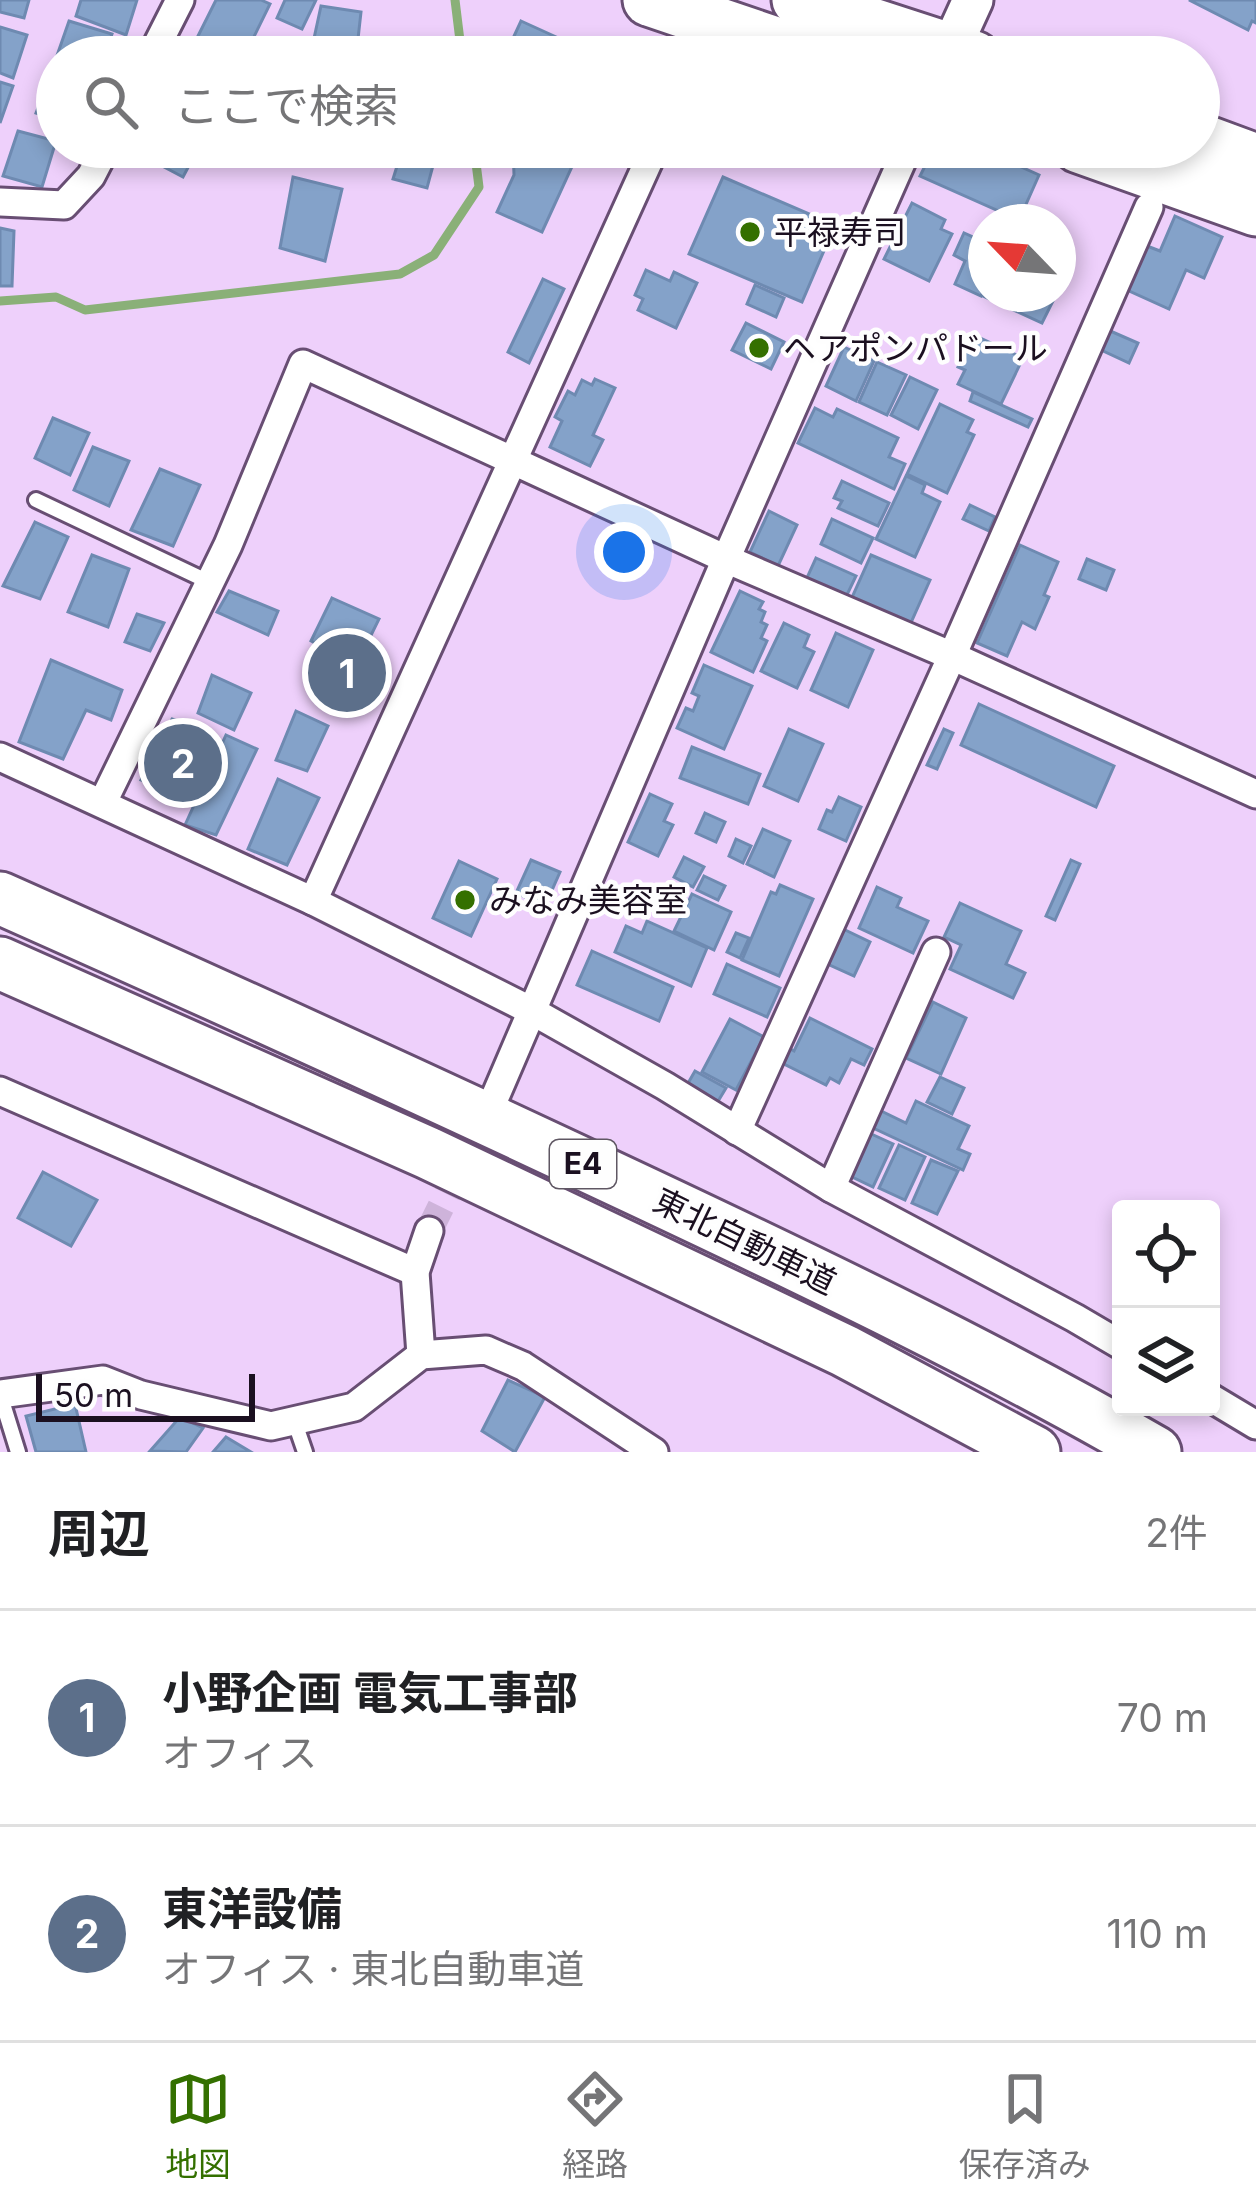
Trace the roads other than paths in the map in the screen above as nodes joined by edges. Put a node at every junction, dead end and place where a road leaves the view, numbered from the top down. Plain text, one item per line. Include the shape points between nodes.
1 (180, 0) edge
2 (649, 0) edge
3 (798, 0) edge
4 (973, 0) edge
5 (162, 36) edge
6 (701, 36) edge
7 (904, 36) edge
8 (962, 36) edge
9 (1220, 147) edge
10 (1256, 160) edge
11 (95, 168) edge
12 (645, 168) edge
13 (899, 168) edge
14 (1138, 168) edge
15 (0, 202) edge
16 (1149, 207) dead end
17 (1256, 210) edge
18 (511, 460) junction
19 (36, 500) dead end
20 (726, 559) junction
21 (209, 582) junction
22 (952, 656) junction
23 (0, 757) edge
24 (1256, 794) edge
25 (103, 802) junction
26 (0, 898) edge
27 (313, 902) junction
28 (936, 952) dead end
29 (0, 963) edge
30 (532, 1011) junction
31 (0, 1090) edge
32 (495, 1097) tunnel mouth
33 (737, 1130) junction
34 (831, 1188) junction
35 (429, 1231) tunnel mouth
36 (415, 1272) junction
37 (1112, 1340) edge
38 (422, 1355) junction
39 (0, 1394) edge
40 (1220, 1403) edge
41 (294, 1420) junction
42 (1256, 1425) edge
43 (18, 1452) edge
44 (305, 1452) edge
45 (654, 1452) edge
46 (1034, 1452) edge
47 (1155, 1452) edge

1 - 5 street
2 - 6 highway
3 - 7 highway
4 - 8 street
9 - 10 highway
11 - 15 street via 64,205
12 - 18 street
13 - 20 street
14 - 17 highway
16 - 22 street
18 - 20 street
18 - 21 street via 303,364
18 - 27 street
19 - 21 lane
20 - 22 street
20 - 30 street
21 - 25 street
22 - 24 street
22 - 33 street
23 - 25 street
25 - 27 street
26 - 47 highway, 東北自動車道 / E4 via 732,1234
27 - 30 street
28 - 34 street
29 - 46 highway, 東北自動車道 / E4 via 449,1163
30 - 32 street
30 - 33 street
31 - 36 street
33 - 34 street
34 - 37 street
35 - 36 street
36 - 38 street
38 - 41 street via 354,1407
38 - 45 street via 486,1350 524,1366
39 - 41 street via 103,1380 271,1426
39 - 43 lane
40 - 42 street
41 - 44 lane

